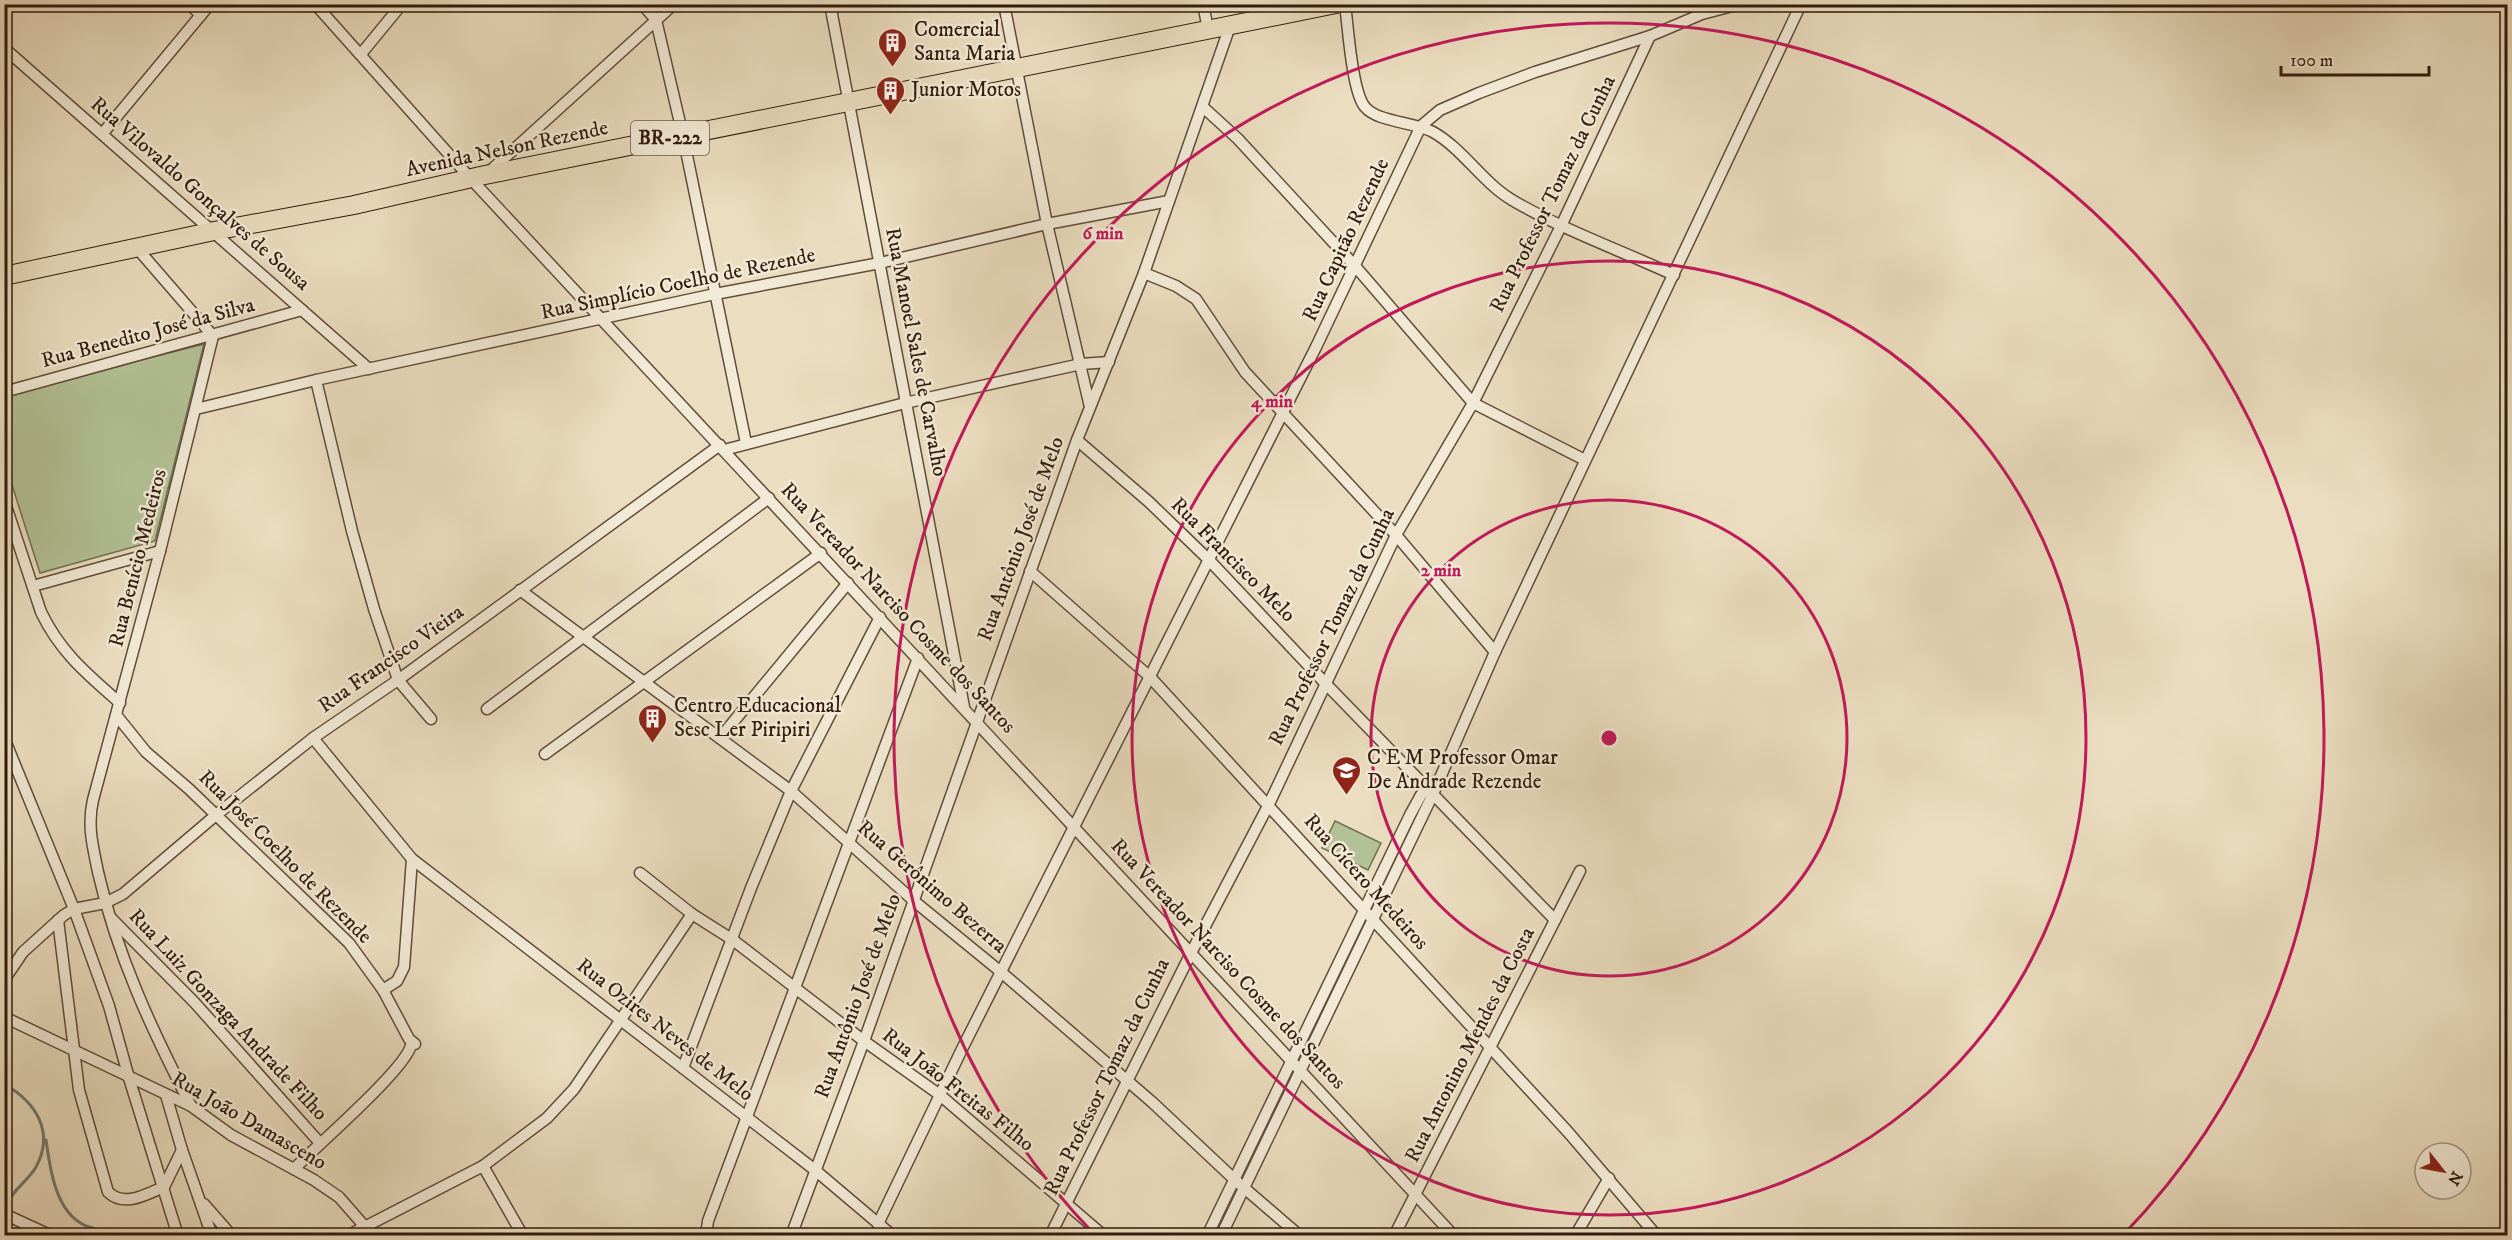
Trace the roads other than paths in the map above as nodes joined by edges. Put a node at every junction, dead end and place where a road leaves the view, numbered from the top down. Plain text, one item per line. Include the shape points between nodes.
1 (189, 4) edge
2 (210, 4) edge
3 (315, 4) edge
4 (402, 4) edge
5 (642, 4) edge
6 (674, 4) edge
7 (830, 4) edge
8 (1004, 4) edge
9 (1203, 4) edge
10 (1336, 4) edge
11 (1345, 4) edge
12 (1740, 4) edge
13 (1801, 4) edge
14 (1701, 9) edge
15 (201, 15) junction
16 (656, 20) junction
17 (1230, 26) junction
18 (1208, 29) junction
19 (1650, 36) junction
20 (4, 48) edge
21 (361, 54) junction
22 (1016, 68) junction
23 (848, 103) junction
24 (1203, 107) junction
25 (1421, 126) junction
26 (103, 133) junction
27 (683, 136) junction
28 (478, 177) junction
29 (1169, 201) junction
30 (1047, 224) junction
31 (1562, 224) junction
32 (214, 231) junction
33 (136, 247) junction
34 (880, 263) junction
35 (1355, 266) junction
36 (1144, 273) junction
37 (1674, 275) junction
38 (4, 276) edge
39 (715, 294) junction
40 (302, 310) junction
41 (603, 318) junction
42 (213, 336) junction
43 (1109, 363) junction
44 (1081, 364) junction
45 (369, 369) junction
46 (316, 380) junction
47 (4, 392) edge
48 (905, 403) junction
49 (1473, 403) junction
50 (1090, 407) junction
51 (196, 409) junction
52 (1283, 414) junction
53 (1077, 440) junction
54 (746, 443) junction
55 (722, 447) junction
56 (1585, 460) junction
57 (769, 498) junction
58 (4, 500) edge
59 (1396, 536) junction
60 (160, 551) junction
61 (822, 553) junction
62 (1209, 560) junction
63 (1030, 571) junction
64 (848, 583) junction
65 (33, 586) junction
66 (520, 590) junction
67 (880, 617) junction
68 (584, 638) junction
69 (1495, 652) junction
70 (918, 658) junction
71 (1150, 677) junction
72 (398, 680) junction
73 (644, 682) junction
74 (1324, 683) junction
75 (120, 703) junction
76 (964, 707) junction
77 (487, 709) dead end
78 (117, 716) junction
79 (431, 719) dead end
80 (977, 722) junction
81 (4, 738) edge
82 (313, 738) junction
83 (720, 738) junction
84 (545, 754) dead end
85 (1430, 790) junction
86 (791, 791) junction
87 (1269, 804) junction
88 (216, 815) junction
89 (1074, 827) junction
90 (850, 843) junction
91 (412, 859) junction
92 (1580, 871) dead end
93 (640, 873) dead end
94 (914, 901) junction
95 (105, 903) junction
96 (74, 909) junction
97 (692, 914) junction
98 (1368, 914) junction
99 (109, 915) junction
100 (58, 920) junction
101 (1555, 920) junction
102 (733, 940) junction
103 (1191, 953) junction
104 (1001, 972) junction
105 (4, 980) edge
106 (794, 989) junction
107 (383, 990) junction
108 (4, 1017) edge
109 (621, 1020) junction
110 (864, 1041) junction
111 (1490, 1047) junction
112 (74, 1050) junction
113 (1292, 1060) junction
114 (683, 1068) junction
115 (1300, 1070) junction
116 (129, 1078) junction
117 (1127, 1081) junction
118 (166, 1095) junction
119 (940, 1095) junction
120 (190, 1106) junction
121 (746, 1118) junction
122 (319, 1142) junction
123 (182, 1149) junction
124 (483, 1166) junction
125 (294, 1169) junction
126 (814, 1170) junction
127 (1609, 1178) junction
128 (1235, 1180) junction
129 (164, 1187) junction
130 (1245, 1189) junction
131 (1416, 1194) junction
132 (201, 1201) junction
133 (1067, 1203) junction
134 (4, 1214) edge
135 (878, 1224) junction
136 (366, 1226) junction
137 (52, 1236) edge
138 (178, 1236) edge
139 (212, 1236) edge
140 (232, 1236) edge
141 (347, 1236) edge
142 (373, 1236) edge
143 (522, 1236) edge
144 (706, 1236) edge
145 (791, 1236) edge
146 (893, 1236) edge
147 (1050, 1236) edge
148 (1104, 1236) edge
149 (1207, 1236) edge
150 (1221, 1236) edge
151 (1300, 1236) edge
152 (1394, 1236) edge
153 (1454, 1236) edge
154 (1575, 1236) edge
155 (1657, 1236) edge

1 - 15 street
2 - 15 street
3 - 21 street, Rua Vereador Narciso Cosme dos Santos
4 - 21 street
5 - 16 street
6 - 16 street
7 - 23 street, Rua Manoel Sales de Carvalho
8 - 22 street
9 - 18 street
10 - 17 main road, Avenida Nelson Rezende / BR-222
11 - 25 street via 1358,94 1370,111
12 - 14 street, Rua Capitão Rezende
13 - 37 street
14 - 19 street, Rua Capitão Rezende
15 - 26 street
16 - 27 street
16 - 28 street
17 - 18 main road, Avenida Nelson Rezende / BR-222
17 - 24 street, Rua Antônio José de Melo
18 - 22 main road, Avenida Nelson Rezende / BR-222
19 - 25 street, Rua Capitão Rezende via 1479,93 1440,110
19 - 31 street, Rua Professor Tomaz da Cunha
20 - 26 street, Rua Vilovaldo Gonçalves de Sousa
21 - 28 street, Rua Vereador Narciso Cosme dos Santos
22 - 23 main road, Avenida Nelson Rezende / BR-222
22 - 30 street
23 - 27 main road, Avenida Nelson Rezende / BR-222
23 - 34 street, Rua Manoel Sales de Carvalho
24 - 29 street, Rua Antônio José de Melo
24 - 35 street via 1238,139
25 - 31 street via 1443,139 1500,192
25 - 35 street, Rua Capitão Rezende
26 - 32 street, Rua Vilovaldo Gonçalves de Sousa
27 - 28 main road, Avenida Nelson Rezende / BR-222
27 - 39 street
28 - 32 main road, Avenida Nelson Rezende / BR-222
28 - 41 street, Rua Vereador Narciso Cosme dos Santos
29 - 30 street, Rua Simplício Coelho de Rezende
29 - 36 street, Rua Antônio José de Melo
30 - 34 street, Rua Simplício Coelho de Rezende
30 - 44 street
31 - 37 street
31 - 49 street, Rua Professor Tomaz da Cunha
32 - 33 main road, Avenida Nelson Rezende / BR-222
32 - 40 street, Rua Vilovaldo Gonçalves de Sousa
33 - 38 main road, Avenida Nelson Rezende / BR-222
33 - 42 street
34 - 39 street, Rua Simplício Coelho de Rezende
34 - 48 street, Rua Manoel Sales de Carvalho
35 - 49 street
35 - 52 street, Rua Capitão Rezende
36 - 43 street, Rua Antônio José de Melo
36 - 52 street via 1196,299 1229,352
37 - 56 street
39 - 41 street, Rua Simplício Coelho de Rezende
39 - 54 street
40 - 42 street, Rua Benedito José da Silva
40 - 45 street, Rua Vilovaldo Gonçalves de Sousa
41 - 45 street, Rua Simplício Coelho de Rezende
41 - 55 street, Rua Vereador Narciso Cosme dos Santos
42 - 47 street, Rua Benedito José da Silva
42 - 51 street, Rua Benício Medeiros
43 - 44 street, Rua Francisco Vieira
43 - 50 street, Rua Antônio José de Melo
44 - 48 street, Rua Francisco Vieira
44 - 50 street
45 - 46 street, Rua Simplício Coelho de Rezende
46 - 51 street, Rua Simplício Coelho de Rezende
46 - 72 street via 358,553
48 - 54 street, Rua Francisco Vieira
48 - 76 street, Rua Manoel Sales de Carvalho
49 - 56 street
49 - 59 street, Rua Professor Tomaz da Cunha
50 - 53 street, Rua Antônio José de Melo
51 - 60 street, Rua Benício Medeiros
52 - 59 street
52 - 62 street, Rua Capitão Rezende
53 - 62 street, Rua Francisco Melo
53 - 63 street, Rua Antônio José de Melo
54 - 55 street, Rua Francisco Vieira
55 - 57 street, Rua Vereador Narciso Cosme dos Santos
55 - 66 street, Rua Francisco Vieira
56 - 69 street
57 - 61 street, Rua Vereador Narciso Cosme dos Santos
57 - 68 street
58 - 65 street
59 - 69 street
59 - 74 street, Rua Professor Tomaz da Cunha
60 - 65 street
60 - 75 street, Rua Benício Medeiros
61 - 64 street, Rua Vereador Narciso Cosme dos Santos
61 - 73 street
62 - 71 street, Rua Capitão Rezende
62 - 74 street, Rua Francisco Melo
63 - 71 street, Rua Cícero Medeiros
63 - 80 street, Rua Antônio José de Melo
64 - 67 street, Rua Vereador Narciso Cosme dos Santos
64 - 83 street
65 - 75 street via 41,612 59,644
66 - 68 street, Rua Gerônimo Bezerra
66 - 72 street, Rua Francisco Vieira
67 - 70 street, Rua Vereador Narciso Cosme dos Santos
67 - 86 street
68 - 73 street, Rua Gerônimo Bezerra
68 - 77 street
69 - 85 street
70 - 76 street, Rua Vereador Narciso Cosme dos Santos
70 - 90 street
71 - 87 street, Rua Cícero Medeiros
71 - 89 street, Rua Capitão Rezende
72 - 79 street
72 - 82 street, Rua Francisco Vieira
73 - 83 street, Rua Gerônimo Bezerra
73 - 84 street
74 - 85 street, Rua Francisco Melo
74 - 87 street, Rua Professor Tomaz da Cunha
75 - 78 street, Rua Benício Medeiros
76 - 80 street, Rua Vereador Narciso Cosme dos Santos
78 - 88 street, Rua José Coelho de Rezende via 146,752
78 - 95 street, Rua Benício Medeiros via 90,814 90,835
80 - 89 street, Rua Vereador Narciso Cosme dos Santos
80 - 94 street, Rua Antônio José de Melo
81 - 96 street
82 - 88 street, Rua Francisco Vieira
82 - 91 street, Rua Ozires Neves de Melo
83 - 86 street, Rua Gerônimo Bezerra
85 - 98 street
85 - 101 street, Rua Francisco Melo
86 - 90 street, Rua Gerônimo Bezerra
86 - 102 street
87 - 98 street, Rua Cícero Medeiros
87 - 103 street, Rua Professor Tomaz da Cunha
88 - 95 street, Rua Francisco Vieira via 123,894
88 - 107 street, Rua José Coelho de Rezende via 349,943
89 - 103 street, Rua Vereador Narciso Cosme dos Santos
89 - 104 street, Rua Capitão Rezende
90 - 94 street, Rua Gerônimo Bezerra
90 - 106 street
91 - 107 street via 404,967 397,981
91 - 109 street, Rua Ozires Neves de Melo
92 - 101 street, Rua Antonino Mendes da Costa
93 - 97 street, Rua João Freitas Filho
94 - 104 street, Rua Gerônimo Bezerra
94 - 110 street, Rua Antônio José de Melo
95 - 96 street, Rua Francisco Vieira
95 - 99 street, Rua Benício Medeiros
96 - 100 street
96 - 116 street via 110,1006
97 - 102 street, Rua João Freitas Filho
97 - 109 street
98 - 111 street, Rua Cícero Medeiros
98 - 113 street
98 - 115 street
99 - 120 street, Rua Benício Medeiros via 147,1019
99 - 122 street, Rua Luiz Gonzaga Andrade Filho via 195,1003
100 - 105 street via 23,952
100 - 112 street
101 - 111 street, Rua Antonino Mendes da Costa
102 - 106 street, Rua João Freitas Filho
102 - 114 street
103 - 113 street, Rua Vereador Narciso Cosme dos Santos
103 - 117 street, Rua Professor Tomaz da Cunha
104 - 117 street, Rua Gerônimo Bezerra
104 - 119 street, Rua Capitão Rezende
106 - 110 street, Rua João Freitas Filho
106 - 121 street
107 - 122 street, Rua José Coelho de Rezende via 415,1044 390,1076
108 - 112 street, Rua João Damasceno
109 - 114 street, Rua Ozires Neves de Melo
109 - 124 street via 560,1106
110 - 119 street, Rua João Freitas Filho
110 - 126 street, Rua Antônio José de Melo
111 - 127 street, Rua Cícero Medeiros
111 - 131 street, Rua Antonino Mendes da Costa
112 - 116 street, Rua João Damasceno
112 - 129 street via 79,1090 108,1192 123,1200
113 - 115 street, Rua Vereador Narciso Cosme dos Santos
113 - 128 street
114 - 121 street, Rua Ozires Neves de Melo
115 - 130 street
115 - 131 street, Rua Vereador Narciso Cosme dos Santos
116 - 118 street, Rua João Damasceno
116 - 129 street
117 - 128 street, Rua Gerônimo Bezerra
117 - 133 street, Rua Professor Tomaz da Cunha
118 - 120 street, Rua João Damasceno
118 - 123 street
119 - 133 street, Rua João Freitas Filho
119 - 135 street, Rua Capitão Rezende
120 - 125 street, Rua João Damasceno via 231,1135
121 - 126 street, Rua Ozires Neves de Melo
121 - 144 street
122 - 125 street
123 - 129 street
123 - 132 street
124 - 136 street
124 - 143 street
125 - 136 street, Rua João Damasceno via 339,1197
126 - 135 street, Rua Ozires Neves de Melo
126 - 145 street, Rua Antônio José de Melo
127 - 154 street
127 - 155 street, Rua Cícero Medeiros
128 - 130 street, Rua Gerônimo Bezerra
128 - 149 street
129 - 138 street
130 - 150 street
130 - 151 street, Rua Gerônimo Bezerra
131 - 152 street, Rua Antonino Mendes da Costa
131 - 153 street, Rua Vereador Narciso Cosme dos Santos
132 - 139 street
132 - 140 street
133 - 147 street, Rua Professor Tomaz da Cunha
133 - 148 street, Rua João Freitas Filho
134 - 137 street
135 - 146 street, Rua Ozires Neves de Melo
136 - 141 street
136 - 142 street, Rua João Damasceno

